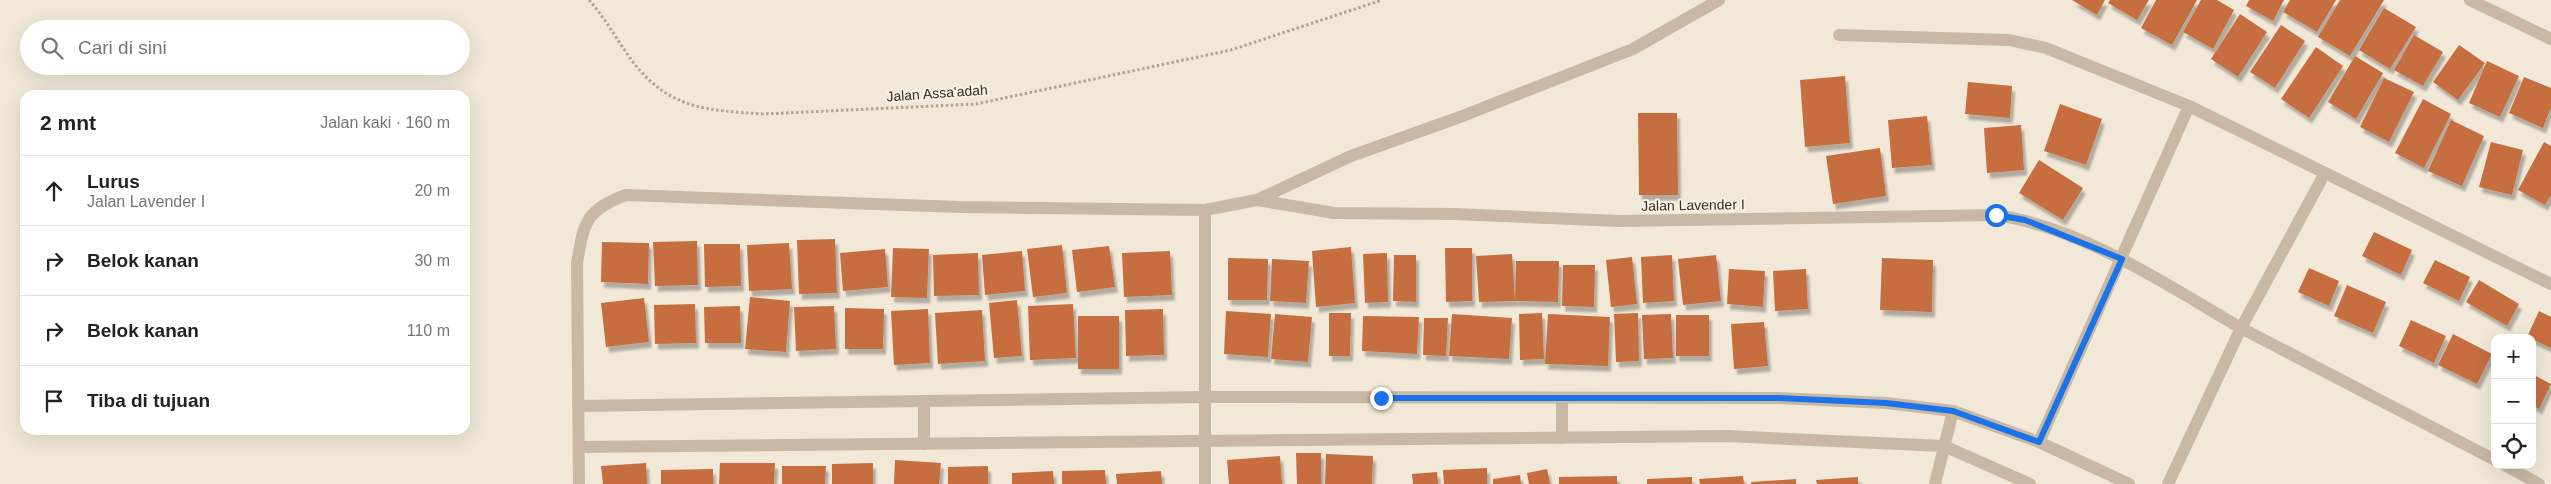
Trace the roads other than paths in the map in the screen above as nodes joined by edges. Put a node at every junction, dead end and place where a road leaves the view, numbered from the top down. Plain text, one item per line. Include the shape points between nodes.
1 (1719, 0) edge
2 (2470, 0) edge
3 (1840, 35) dead end
4 (2551, 39) edge
5 (2189, 106) junction
6 (2325, 173) junction
7 (1257, 200) junction
8 (1205, 210) junction
9 (2122, 259) junction
10 (2551, 284) edge
11 (2241, 328) junction
12 (1206, 397) junction
13 (1562, 398) junction
14 (924, 401) junction
15 (578, 406) junction
16 (1953, 411) junction
17 (1562, 438) junction
18 (1205, 442) junction
19 (2039, 442) junction
20 (924, 444) junction
21 (1944, 446) junction
22 (578, 447) junction
23 (2491, 458) edge
24 (2512, 469) edge
25 (579, 484) edge
26 (1205, 484) edge
27 (1936, 484) edge
28 (2030, 484) edge
29 (2129, 484) edge
30 (2168, 484) edge
31 (2539, 484) edge

1 - 7 street via 1633,49 1460,118 1351,156
2 - 4 street
3 - 5 street via 2009,40 2046,48
5 - 6 street
5 - 9 street
6 - 10 street
6 - 11 street
7 - 8 street
7 - 9 street, Jalan Lavender I via 1334,213 1619,221 1996,215 2025,220
8 - 12 street
8 - 15 street via 950,207 626,195 607,202 589,215 581,236 577,263
9 - 11 street, Jalan Lavender I
9 - 19 street
11 - 23 street, Jalan Lavender I
11 - 30 street
12 - 13 street
12 - 14 street
12 - 18 street
13 - 16 street via 1777,398 1886,403
13 - 17 street
14 - 15 street
14 - 20 street
15 - 22 street
16 - 19 street
16 - 21 street
17 - 18 street
17 - 21 street via 1726,436
18 - 20 street
18 - 26 street
19 - 29 street
20 - 22 street
21 - 27 street
21 - 28 street
22 - 25 street
24 - 31 street

